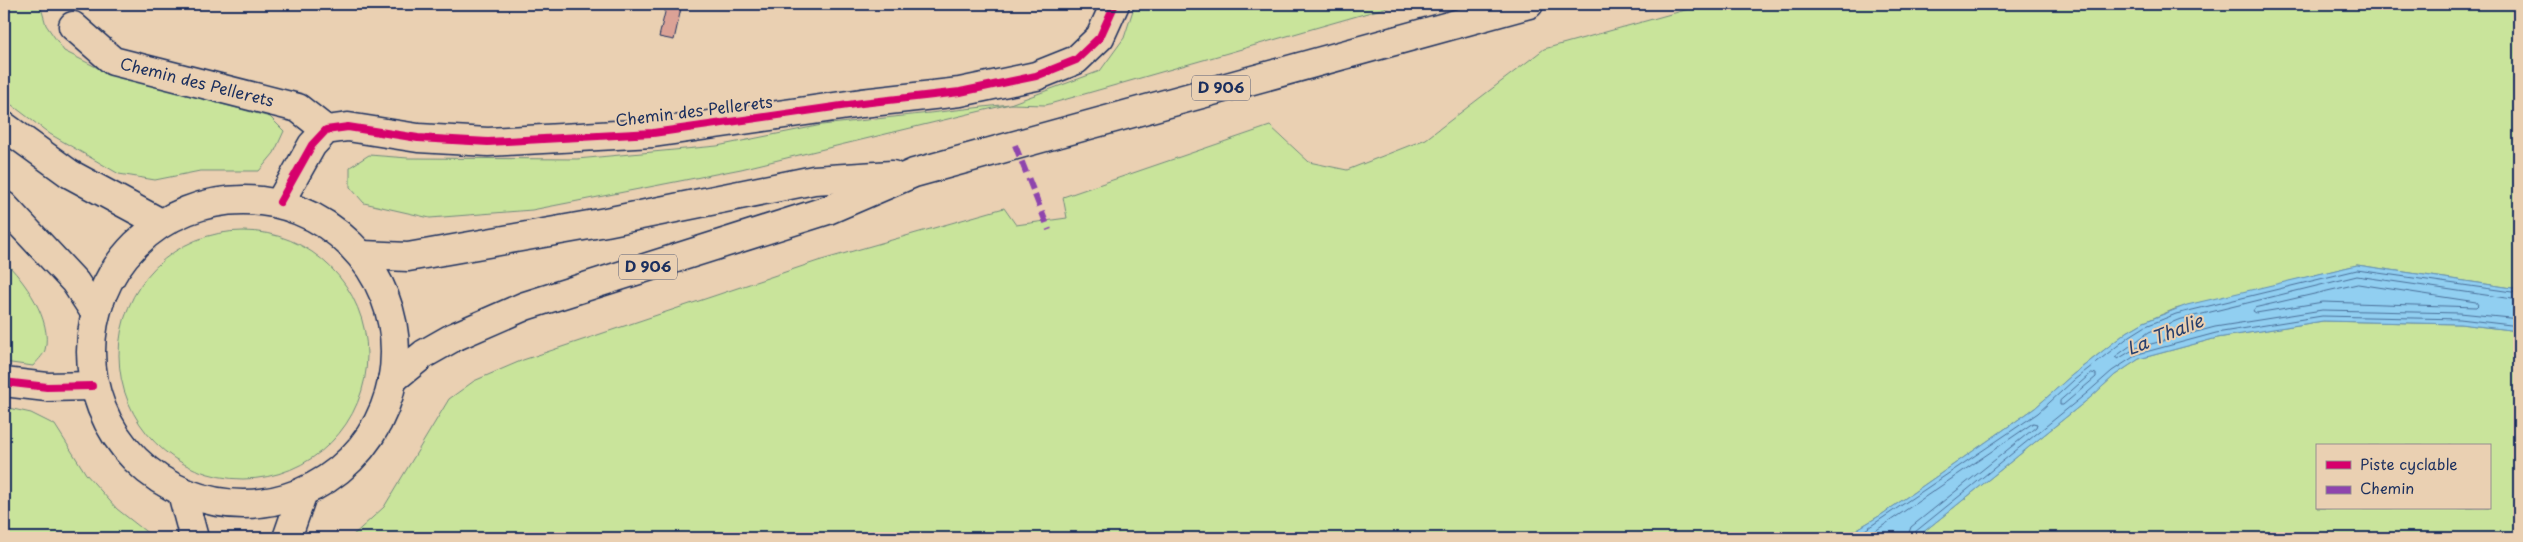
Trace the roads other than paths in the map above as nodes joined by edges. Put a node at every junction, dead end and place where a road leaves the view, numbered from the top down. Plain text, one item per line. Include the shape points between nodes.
1 (1115, 4) edge
2 (1529, 4) edge
3 (73, 26) dead end
4 (4, 126) edge
5 (326, 130) junction
6 (914, 173) junction
7 (280, 202) junction
8 (4, 206) edge
9 (159, 222) junction
10 (363, 255) junction
11 (94, 311) junction
12 (392, 380) junction
13 (4, 382) edge
14 (92, 386) junction
15 (182, 494) junction
16 (302, 495) junction
17 (194, 538) edge
18 (287, 538) edge

1 - 5 main road, Chemin des Pellerets via 1100,37 1076,60 1036,76 960,92 643,134 488,142 418,138 348,127
2 - 6 main road, D 906
3 - 5 main road, Chemin des Pellerets via 113,61 298,108
4 - 9 main road via 70,174
5 - 7 main road via 312,145
6 - 10 main road, D 906 via 814,180 606,222 408,257
6 - 12 main road, D 906 via 828,210 525,306 454,337 424,354
7 - 9 main road via 210,201
7 - 10 main road via 325,222
8 - 11 main road via 75,282
9 - 11 main road via 121,257
10 - 12 main road via 389,305 397,357
11 - 14 main road via 89,339
12 - 16 main road via 385,412 352,462
13 - 14 main road via 47,387
14 - 15 main road via 118,443
15 - 16 main road via 246,506
15 - 17 main road
16 - 18 main road

